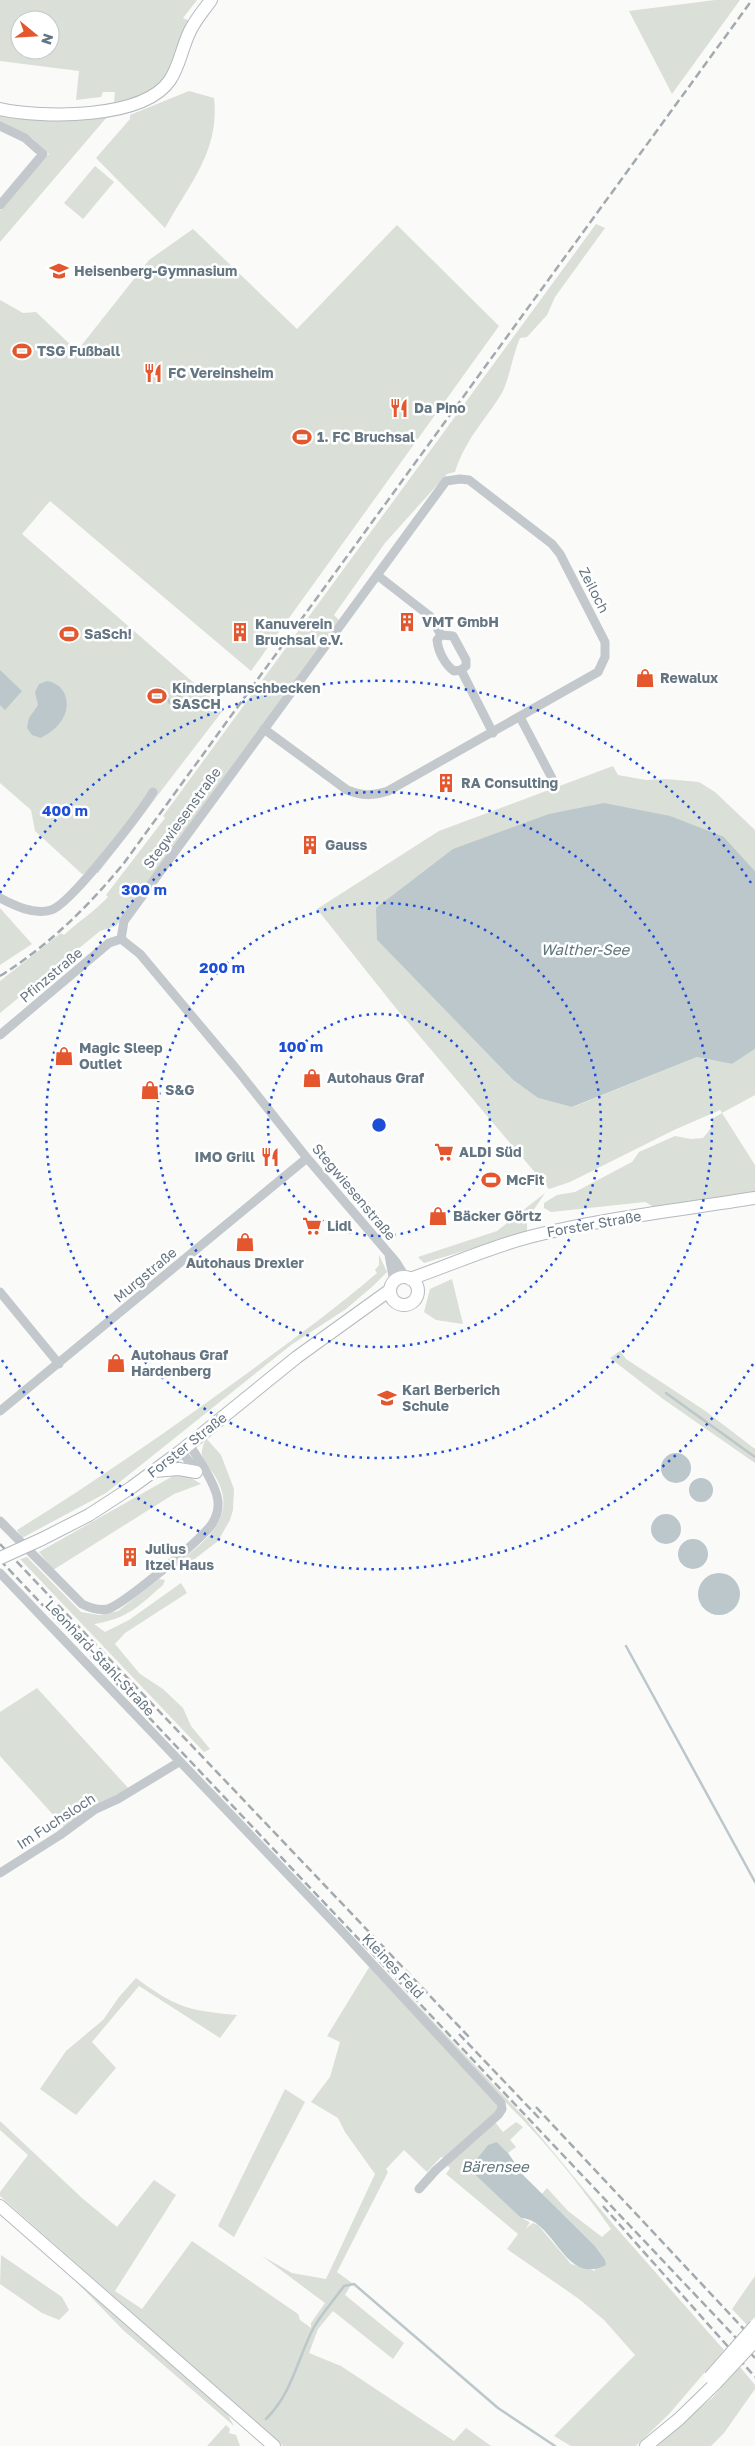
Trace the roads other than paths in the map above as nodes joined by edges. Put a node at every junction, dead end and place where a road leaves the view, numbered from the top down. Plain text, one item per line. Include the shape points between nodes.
1 (212, 0) edge
2 (0, 109) edge
3 (0, 126) edge
4 (0, 205) edge
5 (460, 479) joint
6 (376, 575) junction
7 (441, 635) junction
8 (461, 670) junction
9 (520, 717) junction
10 (264, 729) junction
11 (493, 733) junction
12 (555, 784) dead end
13 (153, 792) dead end
14 (0, 898) edge
15 (121, 939) junction
16 (0, 1036) edge
17 (307, 1158) junction
18 (755, 1198) edge
19 (402, 1287) junction
20 (0, 1292) edge
21 (59, 1364) junction
22 (0, 1411) edge
23 (185, 1448) junction
24 (154, 1471) junction
25 (196, 1472) junction
26 (210, 1482) junction
27 (0, 1521) edge
28 (0, 1558) edge
29 (0, 1573) edge
30 (179, 1762) junction
31 (0, 1873) edge
32 (419, 2189) dead end
33 (0, 2206) edge
34 (755, 2326) edge
35 (755, 2341) edge
36 (713, 2380) junction
37 (274, 2446) edge
38 (646, 2446) edge

1 - 2 street via 190,31 169,82 154,95 124,107 48,114
3 - 4 street via 25,138 43,154
5 - 6 street, Stegwiesenstraße via 446,481
5 - 9 street, Zeiloch via 469,480 552,544 605,642 606,658 598,672
6 - 7 street via 431,617
6 - 10 street, Stegwiesenstraße
7 - 8 street via 437,647 449,667 454,671
7 - 8 street via 453,636 466,660 466,666
8 - 11 street
9 - 11 street, Zeiloch
9 - 12 street
10 - 11 street, Zeiloch via 347,790 374,796
10 - 15 street, Stegwiesenstraße via 124,921
13 - 14 street via 88,876 60,905 52,910 36,911
15 - 16 street, Pfinzstraße via 109,943
15 - 17 street, Stegwiesenstraße via 134,948
17 - 19 street, Stegwiesenstraße via 400,1267
17 - 21 street, Murgstraße
18 - 19 street, Forster Straße via 555,1231 508,1243
19 - 23 street, Forster Straße via 361,1311 297,1357
20 - 21 street
21 - 22 street, Murgstraße
23 - 24 street, Forster Straße
23 - 25 street
23 - 26 street via 204,1467
24 - 25 street via 180,1469
24 - 28 street, Forster Straße, bridge via 89,1515
25 - 26 street
26 - 27 street via 219,1496 212,1524 124,1601 105,1610 82,1604
29 - 30 street, Leonhard-Stahl-Straße
30 - 31 street, Im Fuchsloch via 94,1810 72,1828
30 - 32 street, Kleines Feld via 502,2103 498,2115
33 - 37 street
34 - 36 street, bridge
35 - 36 street, bridge
36 - 38 street via 679,2419

